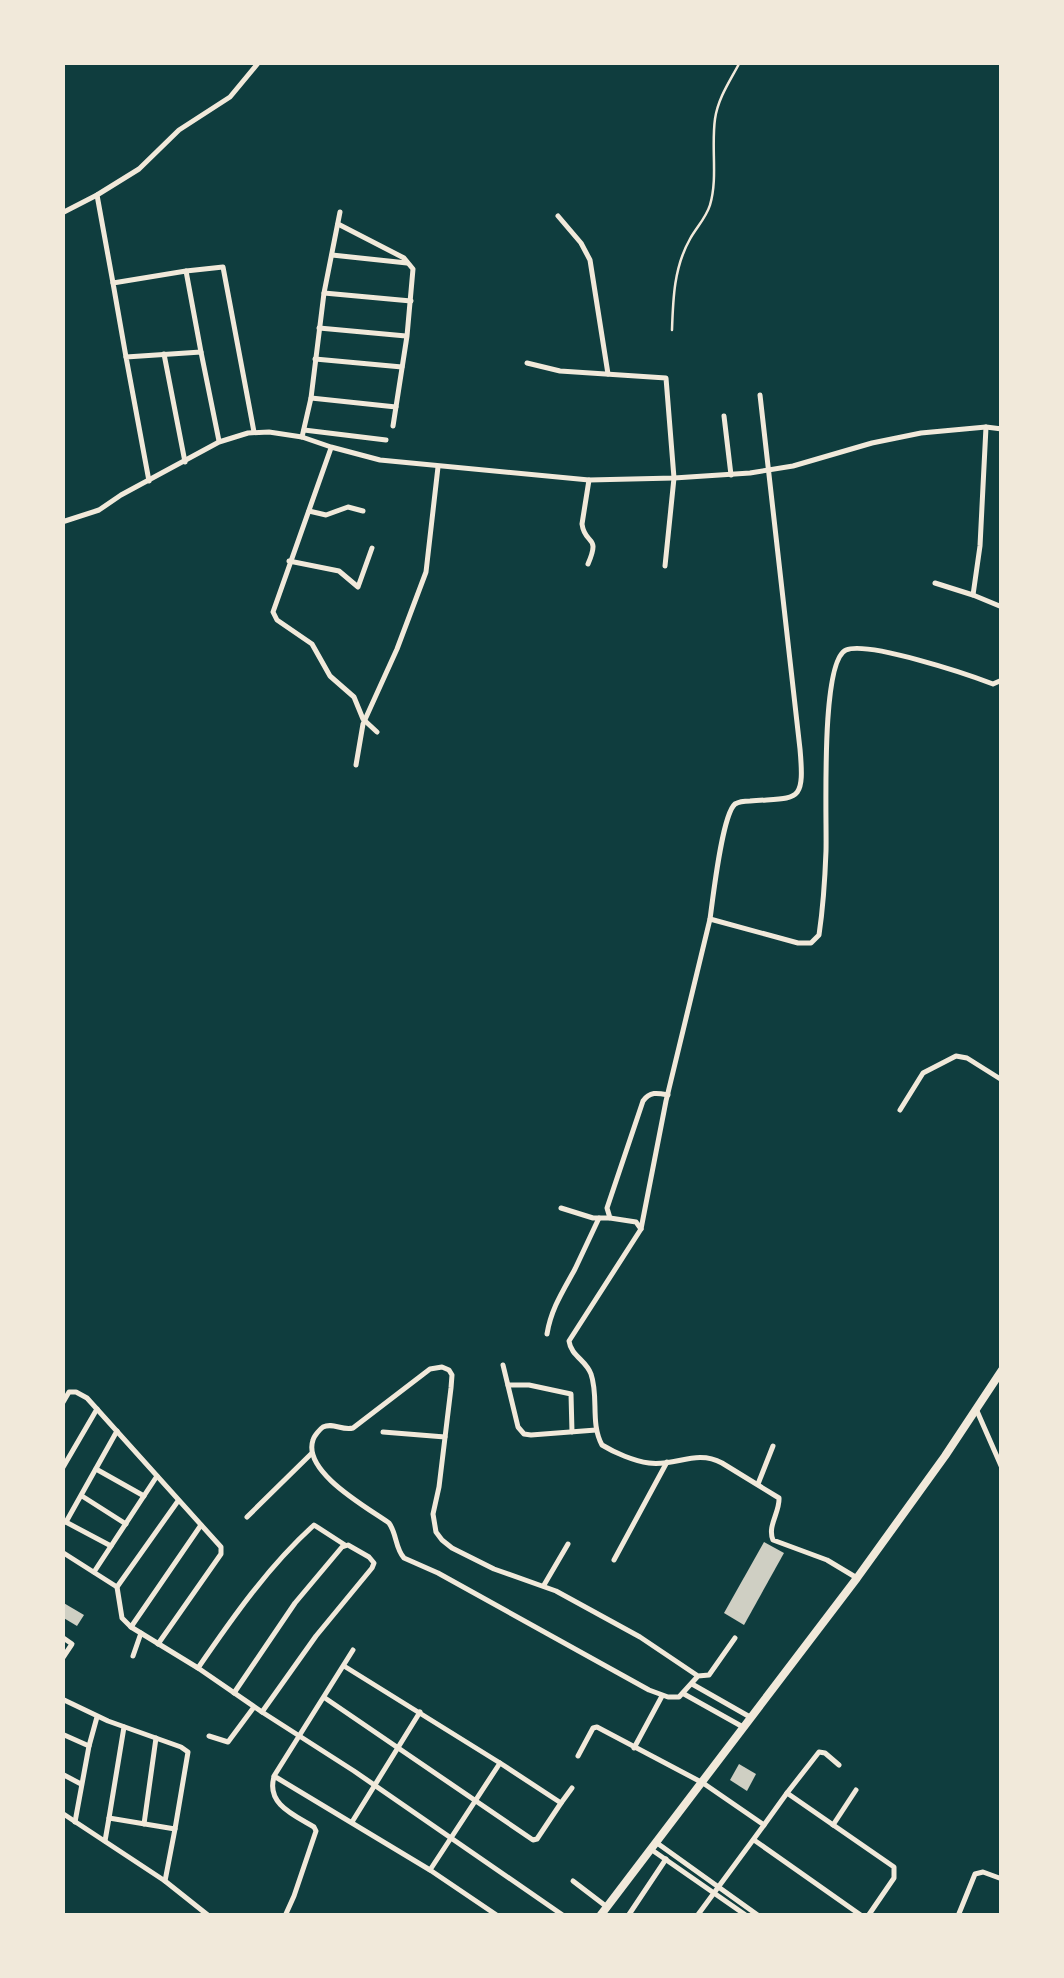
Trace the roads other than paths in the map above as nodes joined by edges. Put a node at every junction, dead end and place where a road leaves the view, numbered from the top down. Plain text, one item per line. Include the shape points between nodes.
1 (260, 62) edge
2 (98, 195) junction
3 (62, 212) edge
4 (340, 212) dead end
5 (558, 216) dead end
6 (338, 224) junction
7 (332, 255) junction
8 (410, 263) junction
9 (186, 271) junction
10 (113, 283) junction
11 (324, 294) junction
12 (412, 301) junction
13 (319, 328) junction
14 (407, 336) junction
15 (201, 352) junction
16 (164, 354) junction
17 (126, 356) junction
18 (316, 359) junction
19 (527, 363) dead end
20 (402, 367) junction
21 (608, 374) junction
22 (760, 395) dead end
23 (310, 398) junction
24 (396, 407) junction
25 (724, 416) dead end
26 (393, 426) dead end
27 (986, 427) junction
28 (1002, 429) edge
29 (254, 432) junction
30 (303, 433) junction
31 (386, 440) dead end
32 (219, 442) junction
33 (331, 447) junction
34 (185, 462) junction
35 (438, 467) junction
36 (768, 471) junction
37 (731, 475) junction
38 (674, 478) junction
39 (589, 480) junction
40 (149, 481) junction
41 (308, 510) junction
42 (364, 511) dead end
43 (62, 522) edge
44 (372, 548) dead end
45 (290, 561) junction
46 (588, 564) dead end
47 (665, 566) dead end
48 (935, 583) dead end
49 (973, 595) junction
50 (1002, 607) edge
51 (1002, 680) edge
52 (364, 721) junction
53 (377, 732) dead end
54 (356, 765) dead end
55 (710, 919) junction
56 (1002, 1080) edge
57 (668, 1095) junction
58 (900, 1110) dead end
59 (561, 1208) dead end
60 (599, 1218) junction
61 (612, 1218) junction
62 (641, 1228) junction
63 (547, 1334) dead end
64 (503, 1365) dead end
65 (1002, 1370) edge
66 (508, 1385) junction
67 (62, 1404) edge
68 (976, 1408) junction
69 (97, 1409) junction
70 (596, 1430) junction
71 (116, 1431) junction
72 (383, 1432) dead end
73 (572, 1432) junction
74 (445, 1438) junction
75 (773, 1446) dead end
76 (312, 1453) junction
77 (667, 1462) junction
78 (96, 1468) junction
79 (1002, 1468) edge
80 (62, 1469) edge
81 (158, 1476) junction
82 (758, 1484) junction
83 (80, 1496) junction
84 (144, 1496) junction
85 (178, 1501) junction
86 (246, 1517) dead end
87 (64, 1521) edge
88 (126, 1524) junction
89 (201, 1525) junction
90 (568, 1544) dead end
91 (345, 1545) junction
92 (111, 1546) junction
93 (62, 1552) edge
94 (614, 1560) dead end
95 (94, 1572) junction
96 (856, 1578) junction
97 (117, 1586) junction
98 (544, 1586) junction
99 (131, 1627) junction
100 (140, 1633) junction
101 (62, 1637) edge
102 (734, 1638) dead end
103 (158, 1644) junction
104 (353, 1650) dead end
105 (133, 1656) dead end
106 (62, 1659) edge
107 (344, 1666) junction
108 (198, 1668) junction
109 (698, 1676) junction
110 (692, 1684) junction
111 (234, 1692) junction
112 (684, 1694) junction
113 (662, 1696) junction
114 (62, 1698) edge
115 (325, 1698) junction
116 (254, 1707) junction
117 (262, 1712) junction
118 (420, 1712) junction
119 (97, 1716) junction
120 (751, 1717) junction
121 (124, 1727) junction
122 (743, 1727) junction
123 (62, 1734) edge
124 (298, 1735) junction
125 (209, 1736) dead end
126 (156, 1738) junction
127 (88, 1746) junction
128 (398, 1747) junction
129 (634, 1748) junction
130 (578, 1756) dead end
131 (500, 1763) junction
132 (839, 1765) dead end
133 (62, 1774) edge
134 (274, 1776) junction
135 (703, 1783) junction
136 (81, 1784) junction
137 (374, 1785) junction
138 (572, 1788) dead end
139 (856, 1790) dead end
140 (787, 1793) junction
141 (476, 1802) junction
142 (561, 1803) junction
143 (62, 1812) edge
144 (109, 1818) junction
145 (75, 1822) junction
146 (352, 1822) junction
147 (144, 1824) junction
148 (764, 1825) junction
149 (833, 1825) junction
150 (175, 1829) junction
151 (452, 1837) junction
152 (754, 1840) junction
153 (104, 1841) junction
154 (654, 1847) junction
155 (666, 1859) junction
156 (430, 1870) junction
157 (1002, 1879) edge
158 (573, 1880) dead end
159 (166, 1881) junction
160 (717, 1890) junction
161 (606, 1907) junction
162 (209, 1916) edge
163 (285, 1916) edge
164 (498, 1916) edge
165 (564, 1916) edge
166 (600, 1916) edge
167 (628, 1916) edge
168 (697, 1916) edge
169 (748, 1916) edge
170 (759, 1916) edge
171 (865, 1916) edge
172 (958, 1916) edge

1 - 2 street via 230,97
2 - 3 street
2 - 10 street
4 - 6 street
5 - 21 street via 590,260
6 - 7 street
6 - 8 street
7 - 8 street
7 - 11 street
8 - 12 street
9 - 10 street
9 - 15 street
9 - 29 street via 223,267
10 - 17 street
11 - 12 street
11 - 13 street
12 - 14 street
13 - 14 street
13 - 18 street
14 - 20 street
15 - 16 street
15 - 32 street
16 - 17 street
16 - 34 street
17 - 40 street
18 - 20 street
18 - 23 street
19 - 21 street
20 - 24 street
21 - 38 street via 666,378
22 - 36 street
23 - 24 street
23 - 30 street
24 - 26 street
25 - 37 street
27 - 28 street
27 - 36 street via 901,436
27 - 49 street
29 - 30 street
29 - 32 street
30 - 31 street
30 - 33 street
32 - 34 street
33 - 35 street
33 - 41 street
34 - 40 street
35 - 39 street
35 - 52 street via 424,578
36 - 37 street
36 - 55 street via 802,784 788,800 741,802 731,810
37 - 38 street
38 - 39 street
38 - 47 street
39 - 46 street via 582,524 594,544
40 - 43 street
41 - 42 street
41 - 45 street
44 - 45 street via 358,588 339,571
45 - 52 street via 274,614 312,644 330,676 356,700
48 - 49 street
49 - 50 street
51 - 55 street via 993,684 874,649 842,652 834,664 828,721 818,936 798,943
52 - 53 street
52 - 54 street
55 - 57 street
56 - 58 street via 956,1056 922,1073
57 - 61 street via 646,1096 607,1208
57 - 62 street
59 - 60 street
60 - 61 street
60 - 63 street
61 - 62 street
62 - 70 street via 569,1341 591,1372
64 - 66 street
65 - 68 highway
66 - 73 street via 524,1434
66 - 73 street via 570,1394
67 - 69 street via 76,1392
68 - 79 street
68 - 96 highway
69 - 71 street
69 - 80 street
70 - 73 street
70 - 77 street via 607,1449 651,1464
71 - 78 street
71 - 81 street
72 - 74 street
74 - 76 street via 452,1375 437,1367 353,1428 324,1427
74 - 98 street via 436,1532 478,1562
75 - 82 street
76 - 86 street
76 - 113 street via 331,1482 389,1524 404,1558
77 - 82 street via 710,1457
77 - 94 street
78 - 83 street
78 - 84 street
81 - 84 street
81 - 85 street
82 - 96 street via 780,1499 770,1532 774,1540
83 - 87 street
83 - 88 street
84 - 88 street
85 - 89 street
85 - 97 street
87 - 92 street
88 - 92 street
89 - 99 street
89 - 103 street via 222,1552
90 - 98 street
91 - 108 street via 314,1525 255,1589
91 - 111 street
91 - 117 street via 374,1565
92 - 95 street
93 - 95 street
95 - 97 street
96 - 120 highway
97 - 99 street via 122,1618
98 - 109 street
99 - 100 street
100 - 103 street
100 - 105 street
101 - 106 street via 72,1643
102 - 109 street via 709,1674
103 - 108 street
104 - 107 street
107 - 115 street
107 - 118 street
108 - 111 street
109 - 110 street
110 - 112 street
110 - 120 street
111 - 116 street
112 - 113 street
112 - 122 street
113 - 129 street
114 - 119 street
115 - 124 street
115 - 128 street
116 - 117 street
116 - 125 street via 228,1742
117 - 124 street
118 - 128 street
118 - 131 street
119 - 121 street
119 - 127 street
120 - 122 highway
121 - 126 street
121 - 144 street
122 - 135 highway
123 - 127 street
124 - 134 street
124 - 137 street
126 - 147 street
126 - 150 street via 188,1752
127 - 136 street
128 - 137 street
128 - 141 street
129 - 130 street via 594,1727
129 - 135 street
131 - 141 street
131 - 142 street
132 - 140 street via 819,1752
133 - 136 street
134 - 146 street
134 - 163 street via 275,1798 316,1831
135 - 148 street
135 - 154 highway
136 - 145 street
137 - 146 street
137 - 151 street
138 - 142 street
139 - 149 street
140 - 148 street
140 - 149 street
141 - 142 street via 534,1840
141 - 151 street
143 - 145 street
144 - 147 street
144 - 153 street
145 - 153 street
146 - 156 street
147 - 150 street
148 - 152 street
149 - 171 street via 895,1870
150 - 159 street
151 - 156 street
151 - 165 street
152 - 160 street
152 - 171 street
153 - 159 street
154 - 155 street
154 - 160 street
154 - 161 highway
155 - 160 street
155 - 167 street
156 - 164 street
157 - 172 street via 976,1874
158 - 161 street
159 - 162 street
160 - 168 street
160 - 169 street
160 - 170 street
161 - 166 highway

